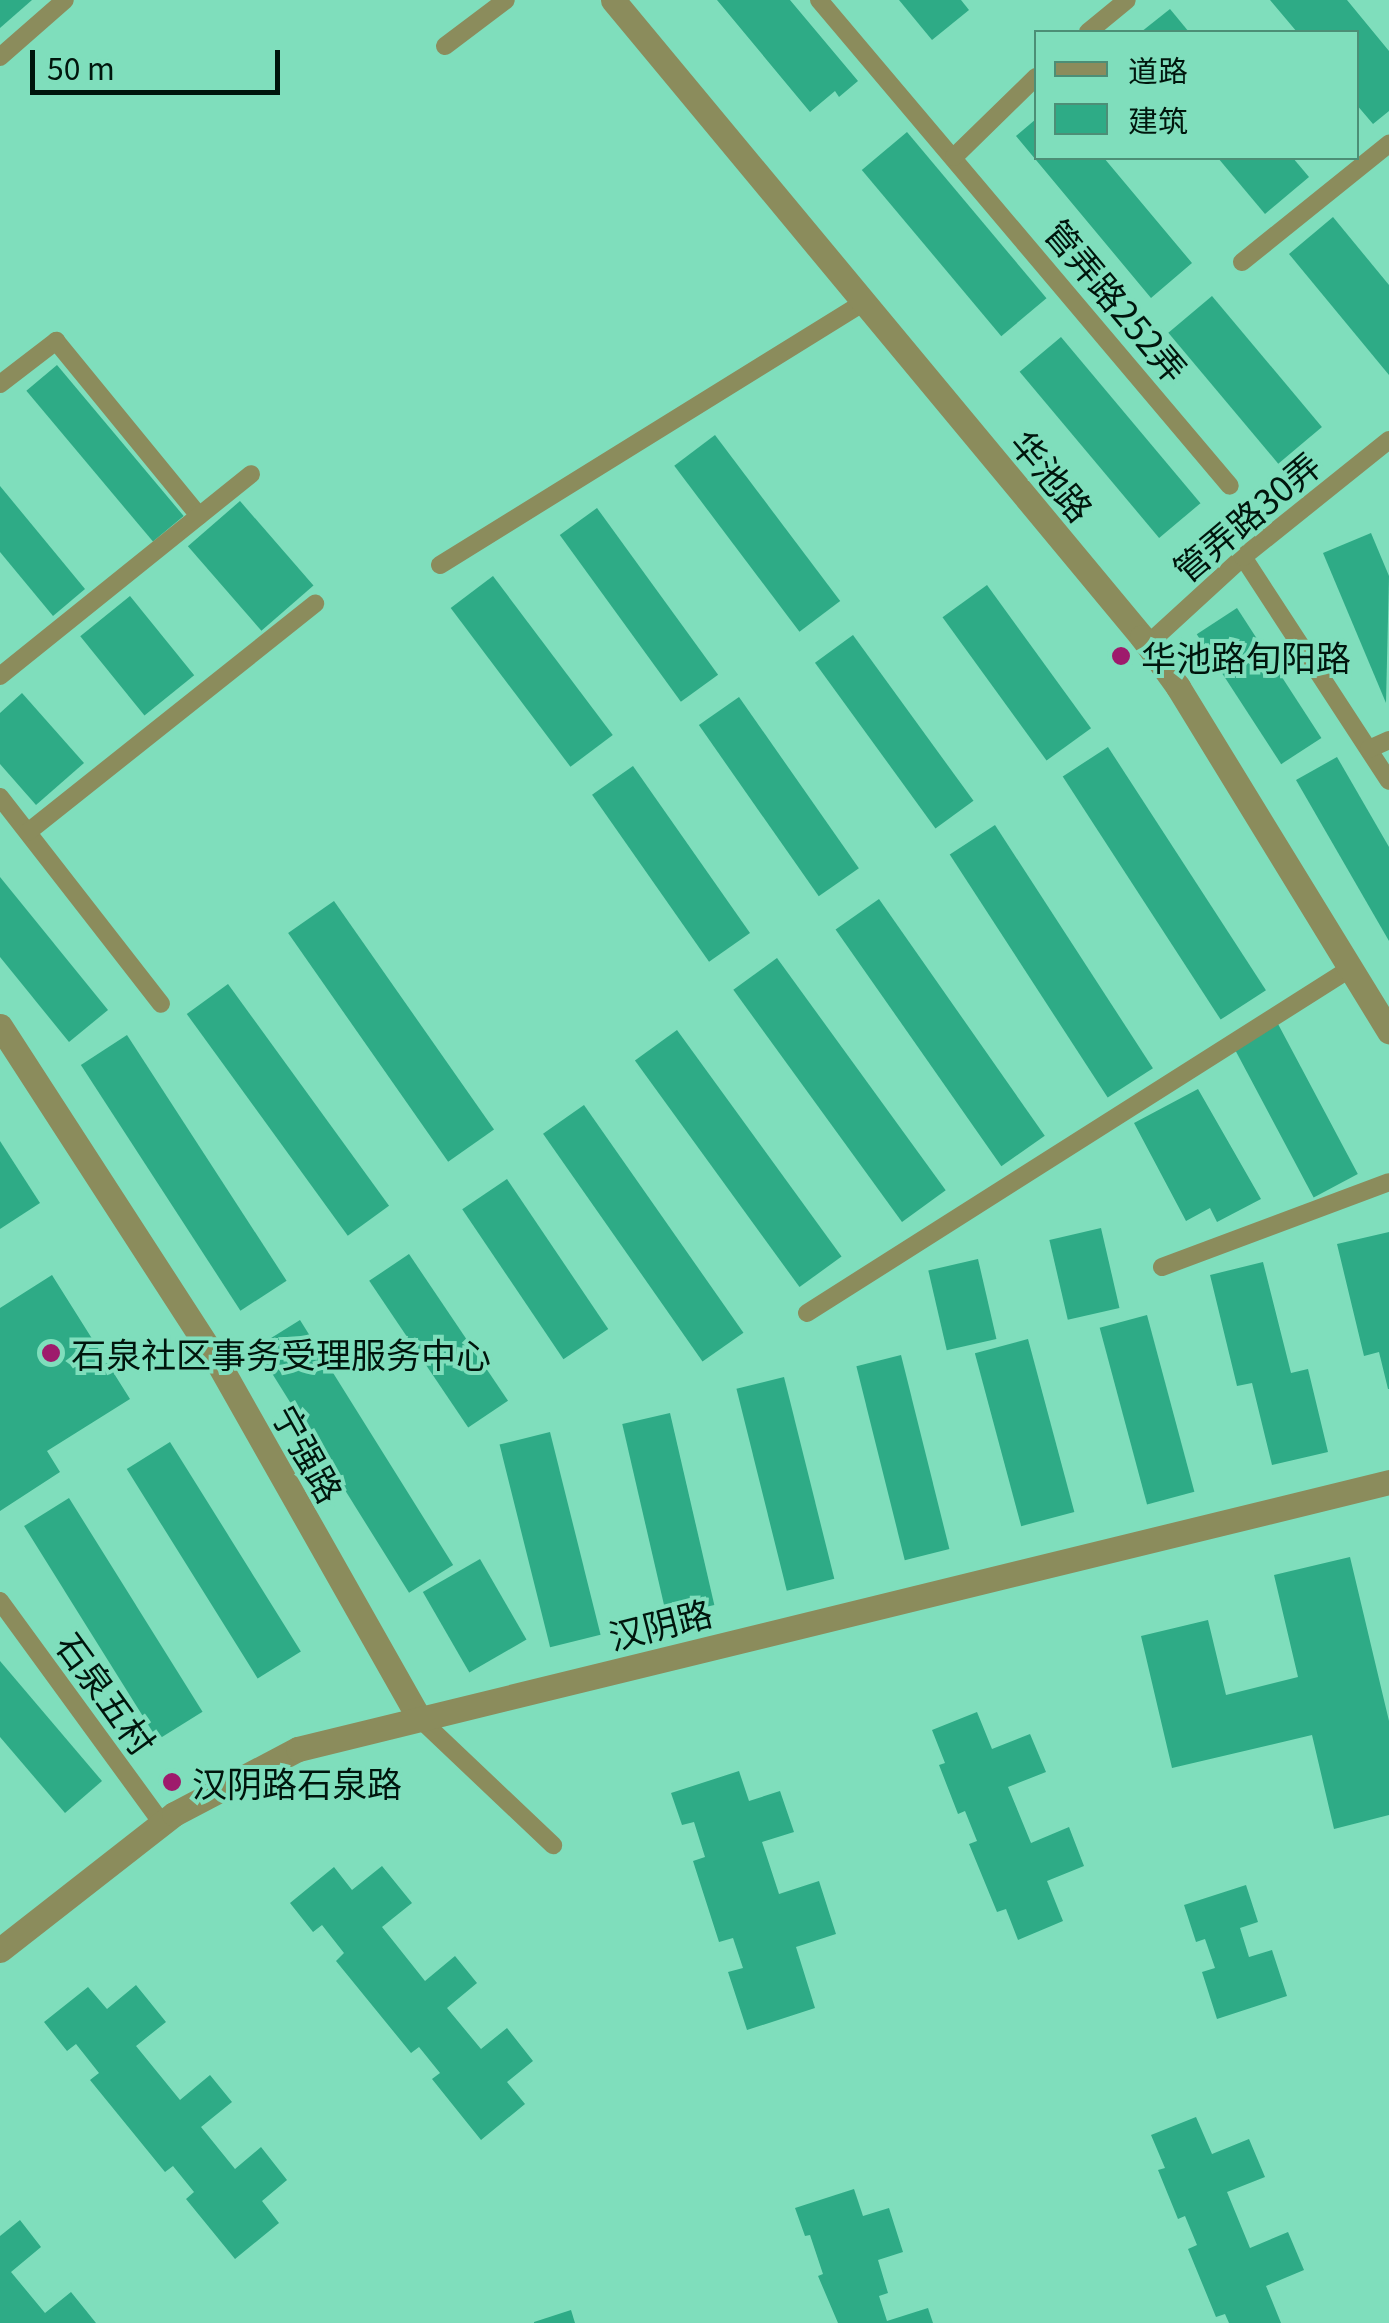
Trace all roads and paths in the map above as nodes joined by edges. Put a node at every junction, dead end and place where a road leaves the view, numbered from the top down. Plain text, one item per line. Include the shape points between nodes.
1 (66, 0) edge
2 (506, 0) edge
3 (612, 0) edge
4 (819, 0) edge
5 (1127, 0) edge
6 (1090, 30) edge
7 (445, 46) dead end
8 (0, 56) edge
9 (1034, 79) edge
10 (1389, 144) edge
11 (954, 157) junction
12 (1242, 262) dead end
13 (864, 302) junction
14 (0, 384) edge
15 (1389, 441) edge
16 (251, 474) dead end
17 (1230, 486) dead end
18 (200, 516) junction
19 (1244, 557) junction
20 (440, 565) dead end
21 (315, 604) dead end
22 (1148, 644) junction
23 (0, 676) edge
24 (1389, 740) edge
25 (1369, 750) junction
26 (1389, 780) edge
27 (0, 797) edge
28 (28, 832) junction
29 (1351, 968) junction
30 (160, 1004) dead end
31 (1387, 1024) edge
32 (0, 1026) edge
33 (1389, 1182) edge
34 (1162, 1267) dead end
35 (807, 1312) dead end
36 (1389, 1482) edge
37 (0, 1601) edge
38 (419, 1718) junction
39 (162, 1823) junction
40 (554, 1846) dead end
41 (0, 1950) edge

1 - 8 lane
2 - 7 lane
3 - 13 street, 华池路
4 - 11 lane, 管弄路252弄
5 - 6 lane
9 - 11 lane
10 - 12 lane
11 - 17 lane, 管弄路252弄
13 - 20 lane
13 - 22 street, 华池路
14 - 18 lane via 56,341
15 - 19 lane, 管弄路30弄
16 - 18 lane
18 - 23 lane
19 - 22 lane, 管弄路30弄
19 - 25 lane
21 - 28 lane
22 - 29 street, 华池路
24 - 25 lane
25 - 26 lane
27 - 28 lane
28 - 30 lane
29 - 31 street, 华池路
29 - 35 lane
32 - 38 street, 宁强路 via 217,1362
33 - 34 lane
36 - 38 street, 汉阴路
37 - 39 lane, 石泉五村
38 - 39 street, 汉阴路 via 298,1748
38 - 40 lane
39 - 41 street, 汉阴路

